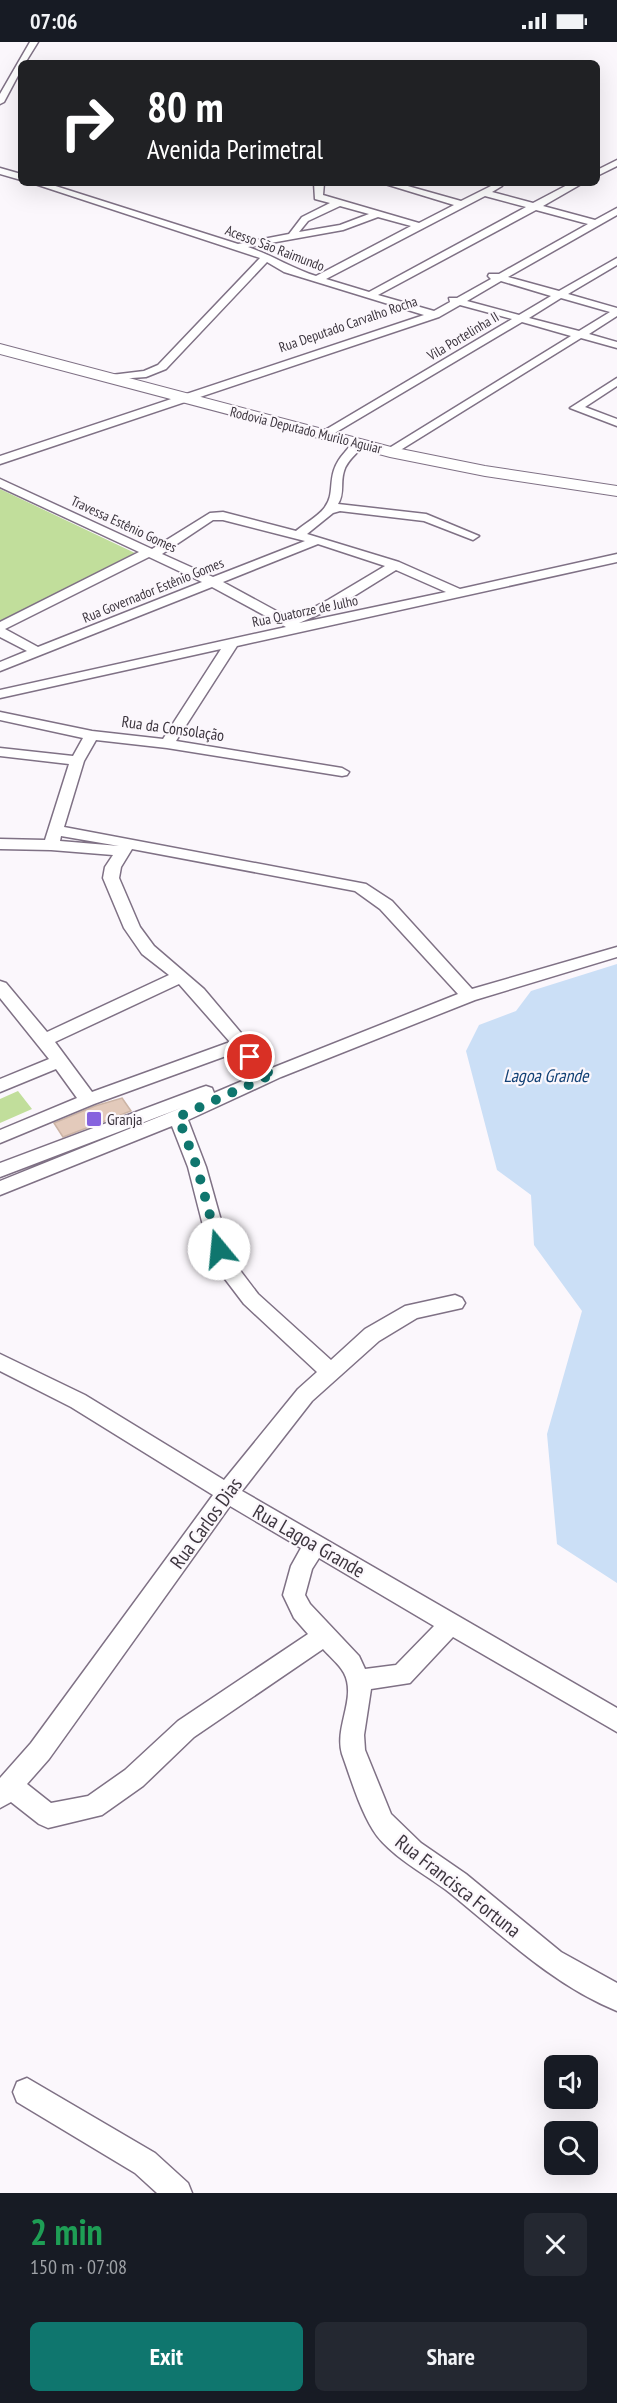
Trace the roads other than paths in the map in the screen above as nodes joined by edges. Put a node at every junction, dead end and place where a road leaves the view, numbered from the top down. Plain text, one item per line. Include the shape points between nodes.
1 (34, 42) edge
2 (23, 60) edge
3 (14, 75) edge
4 (4, 90) edge
5 (0, 102) edge
6 (617, 163) edge
7 (0, 171) edge
8 (600, 172) edge
9 (17, 176) edge
10 (46, 186) edge
11 (319, 186) edge
12 (398, 186) edge
13 (497, 186) dead end
14 (572, 186) edge
15 (484, 193) junction
16 (339, 203) junction
17 (462, 204) junction
18 (617, 205) edge
19 (533, 206) junction
20 (617, 211) edge
21 (377, 214) junction
22 (593, 222) junction
23 (420, 226) junction
24 (293, 236) junction
25 (239, 247) junction
26 (266, 257) junction
27 (617, 261) edge
28 (495, 277) junction
29 (317, 279) junction
30 (562, 294) junction
31 (370, 295) junction
32 (455, 300) junction
33 (617, 311) edge
34 (432, 313) junction
35 (522, 318) junction
36 (581, 334) junction
37 (617, 345) edge
38 (0, 349) edge
39 (107, 378) junction
40 (617, 381) edge
41 (181, 399) junction
42 (617, 423) edge
43 (324, 435) junction
44 (359, 444) junction
45 (390, 452) junction
46 (0, 460) edge
47 (0, 483) edge
48 (617, 491) edge
49 (333, 507) junction
50 (299, 534) junction
51 (473, 536) dead end
52 (318, 540) junction
53 (151, 553) junction
54 (617, 558) edge
55 (395, 565) junction
56 (213, 582) junction
57 (459, 593) junction
58 (293, 625) junction
59 (0, 627) edge
60 (0, 632) edge
61 (232, 643) junction
62 (38, 652) junction
63 (0, 667) edge
64 (0, 694) edge
65 (0, 716) edge
66 (92, 735) junction
67 (167, 744) junction
68 (0, 752) edge
69 (78, 762) junction
70 (342, 772) dead end
71 (56, 830) junction
72 (0, 844) edge
73 (51, 845) junction
74 (126, 847) junction
75 (617, 952) edge
76 (181, 976) junction
77 (0, 987) edge
78 (469, 996) junction
79 (44, 1040) junction
80 (241, 1044) junction
81 (60, 1061) junction
82 (267, 1072) junction
83 (0, 1086) edge
84 (88, 1100) junction
85 (178, 1117) junction
86 (0, 1137) edge
87 (109, 1137) junction
88 (0, 1170) edge
89 (0, 1188) edge
90 (455, 1303) dead end
91 (0, 1362) edge
92 (330, 1371) junction
93 (226, 1493) junction
94 (315, 1545) junction
95 (451, 1624) junction
96 (324, 1636) junction
97 (359, 1680) junction
98 (617, 1721) edge
99 (5, 1791) edge
100 (617, 1998) edge
101 (27, 2092) dead end
102 (178, 2193) edge

1 - 2 street
3 - 4 street
4 - 5 street
6 - 8 street
7 - 9 street
10 - 25 street, Acesso São Raimundo
11 - 16 street via 318,197
12 - 17 street
13 - 15 street
14 - 19 street
15 - 17 street
15 - 19 street
16 - 21 street
16 - 24 street via 304,220
17 - 23 street
18 - 22 street, Rua Deputado Carvalho Rocha
19 - 22 street
19 - 31 street
20 - 22 street, Rua Deputado Carvalho Rocha
21 - 23 street
21 - 24 street via 325,233
22 - 28 street, Rua Deputado Carvalho Rocha
23 - 29 street
24 - 25 street
25 - 26 street, Acesso São Raimundo
26 - 29 street, Acesso São Raimundo via 287,270
26 - 39 street via 162,368 146,374
27 - 30 street, Vila Portelinha II
28 - 30 street
28 - 32 street, Rua Deputado Carvalho Rocha
29 - 31 street, Acesso São Raimundo
30 - 33 street
30 - 35 street, Vila Portelinha II
31 - 34 street, Acesso São Raimundo
32 - 34 street, Rua Deputado Carvalho Rocha
32 - 35 street
33 - 36 street
34 - 41 street, Rua Deputado Carvalho Rocha
35 - 36 street
35 - 43 street, Vila Portelinha II
36 - 37 street
36 - 45 street
38 - 39 highway, Rodovia Deputado Murilo Aguiar
39 - 41 highway, Rodovia Deputado Murilo Aguiar
40 - 42 street via 576,408
41 - 43 highway, Rodovia Deputado Murilo Aguiar
41 - 46 street, Rua Deputado Carvalho Rocha
43 - 44 highway, Rodovia Deputado Murilo Aguiar
44 - 45 highway, Rodovia Deputado Murilo Aguiar
44 - 49 street via 341,461 335,477 337,496
45 - 48 highway, Rodovia Deputado Murilo Aguiar
47 - 53 street, Travessa Estênio Gomes
49 - 50 street
49 - 51 street via 426,518
50 - 52 street
50 - 53 street via 215,516
52 - 55 street
52 - 56 street, Rua Governador Estênio Gomes
53 - 56 street, Travessa Estênio Gomes
53 - 59 street
54 - 57 street, Rua Quatorze de Julho
55 - 57 street
55 - 58 street
56 - 58 street, Travessa Estênio Gomes
56 - 62 street, Rua Governador Estênio Gomes
57 - 58 street, Rua Quatorze de Julho
58 - 61 street, Rua Quatorze de Julho
60 - 62 street
61 - 64 street, Rua Quatorze de Julho
61 - 67 street
62 - 63 street, Rua Governador Estênio Gomes
65 - 66 street, Rua da Consolação
66 - 67 street, Rua da Consolação
66 - 69 street
67 - 70 street, Rua da Consolação
68 - 69 street
69 - 71 street
71 - 73 street
71 - 74 street
72 - 73 street
73 - 74 street
74 - 76 street via 111,878 132,928 148,950
74 - 78 street via 360,887 386,905
75 - 78 street
76 - 79 street
76 - 80 street
77 - 79 street
78 - 82 street
79 - 81 street
80 - 82 street
80 - 84 street
81 - 83 street
81 - 84 street
82 - 85 street
82 - 87 street
84 - 86 street
85 - 87 street
85 - 92 street via 197,1167 219,1249 232,1274 251,1299
87 - 88 street
87 - 89 street
90 - 92 street, Rua Carlos Dias via 412,1311 372,1335
91 - 93 street, Rua Lagoa Grande via 78,1401
92 - 93 street, Rua Carlos Dias via 305,1395
93 - 94 street, Rua Lagoa Grande
93 - 99 street, Rua Carlos Dias via 40,1751
94 - 95 street, Rua Lagoa Grande
94 - 96 street via 302,1566 294,1595
95 - 97 street via 402,1675
95 - 98 street, Rua Lagoa Grande
96 - 97 street via 351,1663
96 - 99 street via 186,1729 134,1778 93,1807 48,1816
97 - 100 street, Rua Francisca Fortuna via 353,1750 382,1823 412,1852 457,1883 552,1961
101 - 102 street via 145,2163

